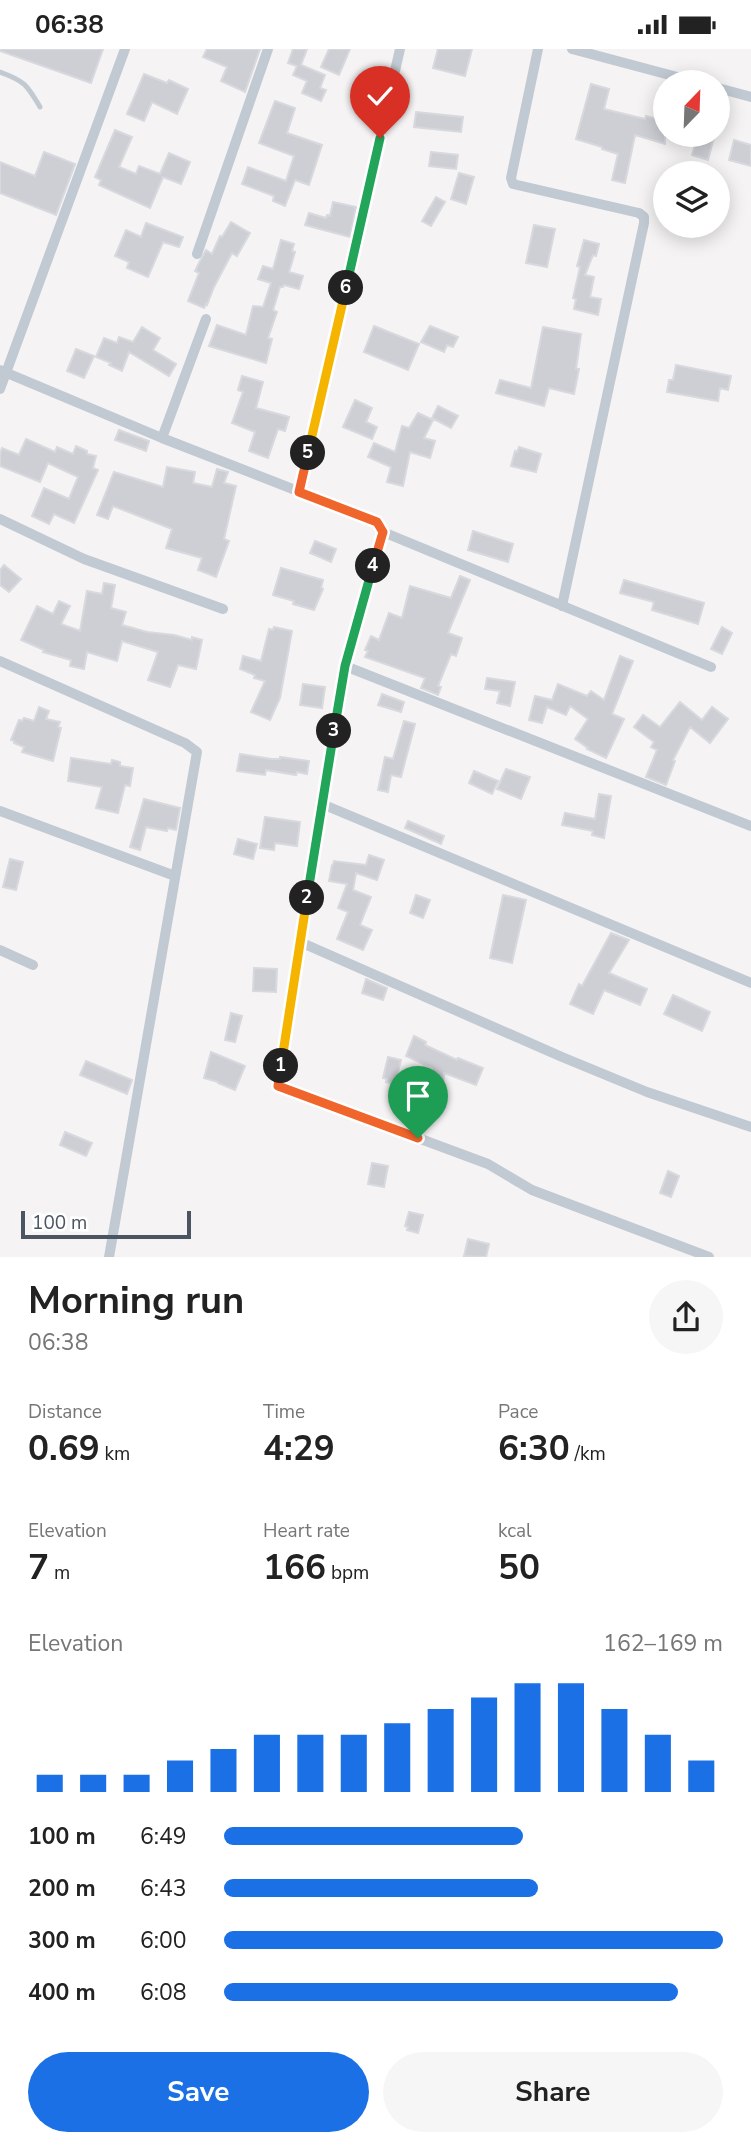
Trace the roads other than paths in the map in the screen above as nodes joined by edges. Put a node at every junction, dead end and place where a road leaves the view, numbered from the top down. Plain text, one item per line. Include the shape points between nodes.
1 (125, 49) edge
2 (268, 49) edge
3 (400, 49) edge
4 (538, 49) edge
5 (572, 49) edge
6 (653, 71) edge
7 (0, 72) edge
8 (730, 91) edge
9 (751, 97) edge
10 (40, 107) dead end
11 (197, 254) dead end
12 (206, 319) dead end
13 (3, 371) edge
14 (0, 389) edge
15 (162, 438) junction
16 (299, 492) junction
17 (0, 519) edge
18 (383, 532) junction
19 (562, 606) junction
20 (223, 609) dead end
21 (0, 661) edge
22 (345, 666) junction
23 (711, 667) dead end
24 (322, 804) junction
25 (0, 811) edge
26 (751, 826) edge
27 (176, 876) junction
28 (300, 942) junction
29 (0, 950) edge
30 (33, 965) dead end
31 (751, 983) edge
32 (751, 1127) edge
33 (109, 1257) edge
34 (709, 1257) edge

1 - 13 street
2 - 11 street
3 - 16 street
4 - 19 street via 513,184 644,217
5 - 6 street
7 - 10 lane via 20,79
8 - 9 street
12 - 15 street
13 - 14 street
13 - 15 street
15 - 16 street
16 - 18 street via 377,522
17 - 20 street via 84,559
18 - 19 street
18 - 22 street
19 - 23 street
21 - 27 street via 186,743 197,752
22 - 24 street
22 - 26 street
24 - 28 street
24 - 31 street
25 - 27 street
27 - 33 street
28 - 32 street via 647,1092
28 - 34 street via 278,1086 488,1164 532,1190
29 - 30 street

